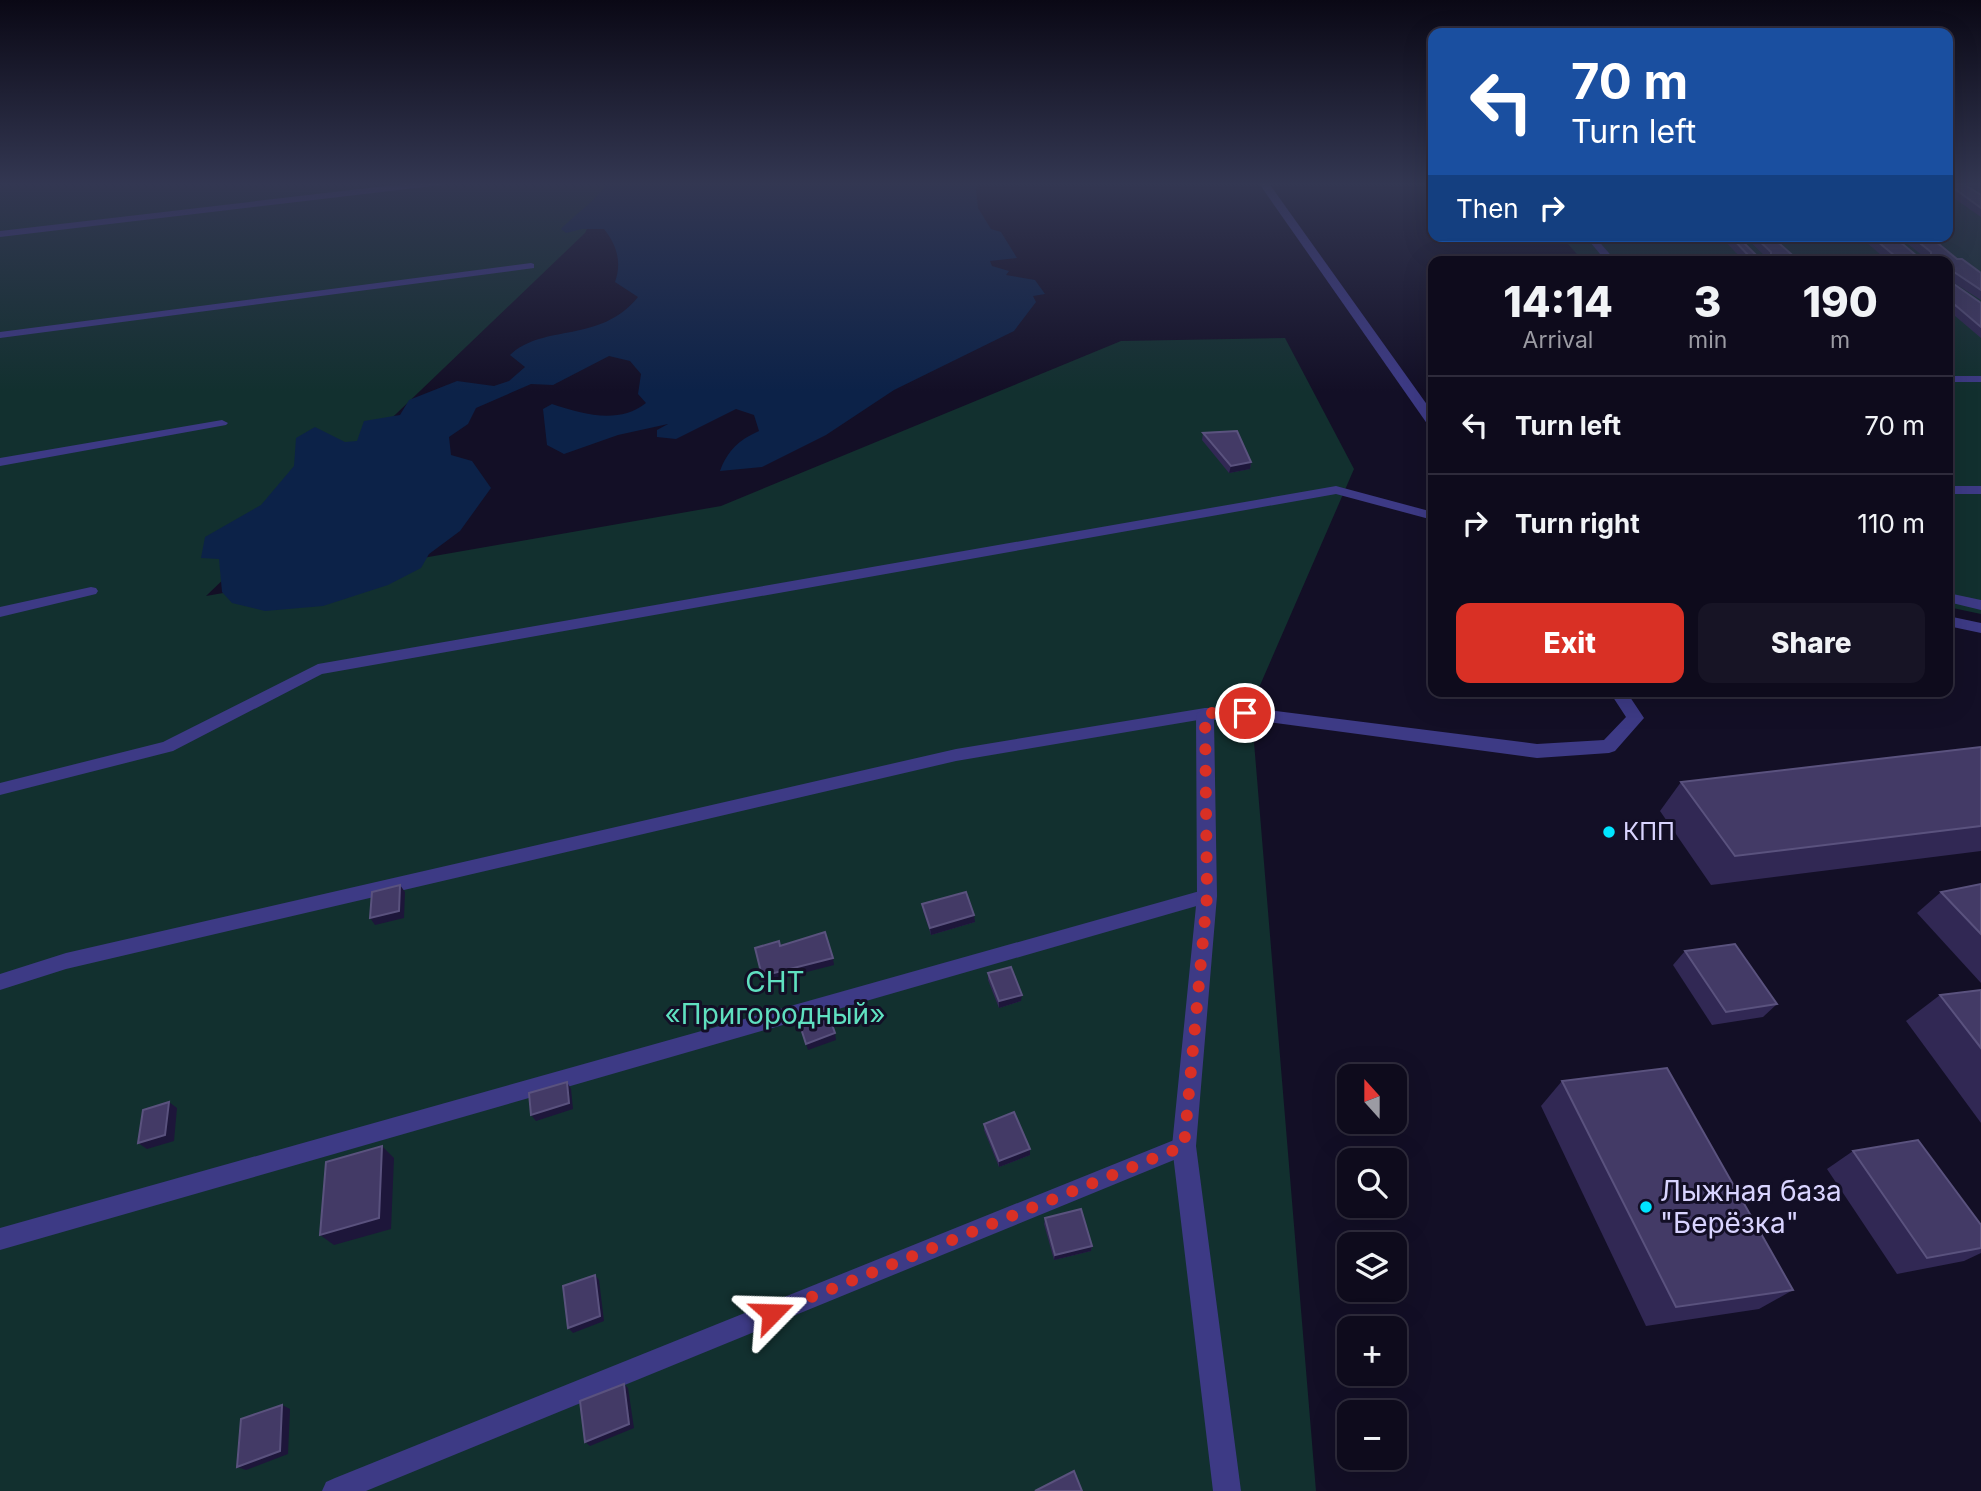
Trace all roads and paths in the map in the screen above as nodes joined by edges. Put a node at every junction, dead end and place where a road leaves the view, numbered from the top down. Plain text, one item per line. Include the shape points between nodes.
1 (1312, 252) edge
2 (531, 267) dead end
3 (0, 335) edge
4 (1953, 379) edge
5 (1981, 379) edge
6 (1428, 415) edge
7 (222, 423) dead end
8 (0, 462) edge
9 (1953, 490) edge
10 (1981, 490) edge
11 (1428, 515) edge
12 (91, 591) dead end
13 (1953, 599) edge
14 (1981, 605) edge
15 (0, 611) edge
16 (1953, 622) edge
17 (1981, 628) edge
18 (1621, 697) edge
19 (1205, 713) junction
20 (0, 789) edge
21 (1207, 896) junction
22 (0, 982) edge
23 (1184, 1146) junction
24 (0, 1238) edge
25 (335, 1491) edge
26 (1227, 1491) edge

1 - 6 street
2 - 3 lane
4 - 5 lane
7 - 8 lane
9 - 10 lane
11 - 20 lane via 1336,490 318,668 167,747
12 - 15 lane
13 - 14 lane
16 - 17 street
18 - 19 street via 1635,718 1609,746 1537,751 1245,713
19 - 21 street
19 - 22 lane via 956,755 66,961
21 - 23 street
21 - 24 lane
23 - 25 lane
23 - 26 street

